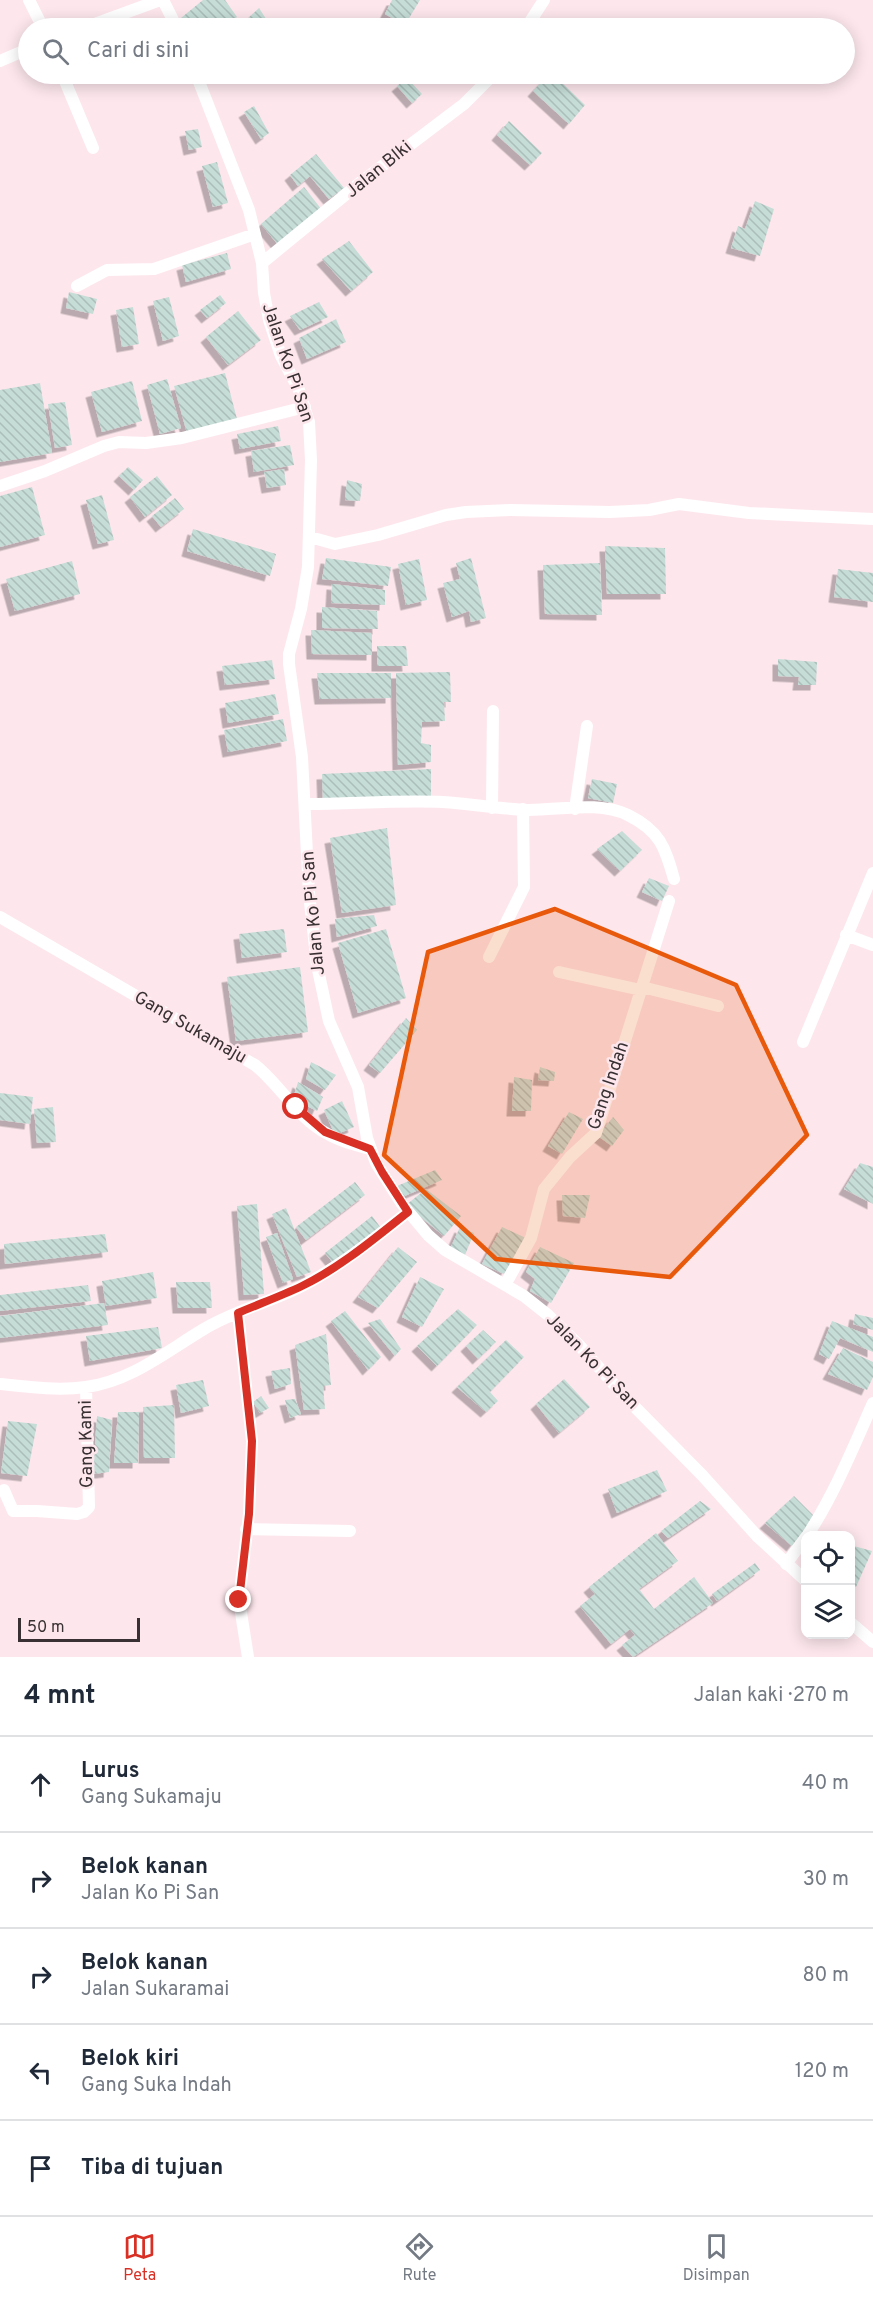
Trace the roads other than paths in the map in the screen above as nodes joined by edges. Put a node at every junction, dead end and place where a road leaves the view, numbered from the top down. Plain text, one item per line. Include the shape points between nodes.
1 (29, 0) edge
2 (162, 0) edge
3 (544, 0) edge
4 (38, 18) edge
5 (112, 18) edge
6 (172, 18) edge
7 (532, 18) edge
8 (18, 53) edge
9 (0, 61) edge
10 (66, 84) edge
11 (200, 84) edge
12 (484, 84) edge
13 (93, 148) dead end
14 (255, 234) junction
15 (262, 263) junction
16 (77, 286) dead end
17 (305, 407) junction
18 (0, 486) edge
19 (873, 519) edge
20 (310, 537) junction
21 (493, 711) dead end
22 (587, 726) dead end
23 (306, 804) junction
24 (492, 808) junction
25 (523, 809) junction
26 (575, 809) junction
27 (873, 873) edge
28 (674, 879) dead end
29 (669, 902) dead end
30 (0, 917) edge
31 (846, 935) junction
32 (873, 945) edge
33 (489, 957) dead end
34 (559, 972) dead end
35 (642, 989) junction
36 (718, 1006) dead end
37 (802, 1042) dead end
38 (370, 1149) junction
39 (408, 1212) junction
40 (505, 1286) junction
41 (238, 1313) junction
42 (0, 1384) edge
43 (86, 1387) junction
44 (873, 1403) edge
45 (3, 1490) dead end
46 (246, 1529) junction
47 (809, 1531) edge
48 (350, 1532) dead end
49 (801, 1543) edge
50 (786, 1563) junction
51 (801, 1576) edge
52 (855, 1626) edge
53 (873, 1642) edge
54 (248, 1657) edge

1 - 4 street
2 - 5 street
2 - 6 street
3 - 7 street
8 - 9 street
10 - 13 street
11 - 14 street, Jalan Ko Pi San via 233,165
12 - 15 street, Jalan Blki via 464,104
14 - 15 street, Jalan Ko Pi San
14 - 16 street via 169,266 107,270
15 - 17 street, Jalan Ko Pi San via 265,304 274,337
17 - 18 street via 182,438 119,442
17 - 20 street, Jalan Ko Pi San via 311,439
19 - 20 street via 749,513 679,504 610,512 466,512 335,543
20 - 23 street, Jalan Ko Pi San via 301,609 289,654
21 - 24 street
22 - 26 street
23 - 24 street via 443,802
23 - 38 street, Jalan Ko Pi San via 309,893 317,965 330,1021 358,1086
24 - 25 street
25 - 26 street
25 - 33 street via 525,887
26 - 28 street via 611,810 632,817 660,840
27 - 31 street
29 - 35 street, Gang Indah
30 - 38 street, Gang Sukamaju via 255,1065 325,1132
31 - 32 street
31 - 37 street
34 - 35 street
35 - 36 street
35 - 40 street, Gang Indah via 596,1132 544,1189 531,1238
38 - 39 street, Jalan Ko Pi San
39 - 40 street, Jalan Ko Pi San via 446,1250
39 - 41 street via 320,1276
40 - 50 street, Jalan Ko Pi San via 537,1306 579,1345
41 - 43 street via 205,1328 133,1372
41 - 46 street via 252,1441
42 - 43 street
43 - 45 street, Gang Kami via 88,1507 84,1512 13,1511
44 - 47 street
46 - 48 street
46 - 54 street via 239,1600
49 - 50 street
50 - 51 street, Jalan Ko Pi San
52 - 53 street

